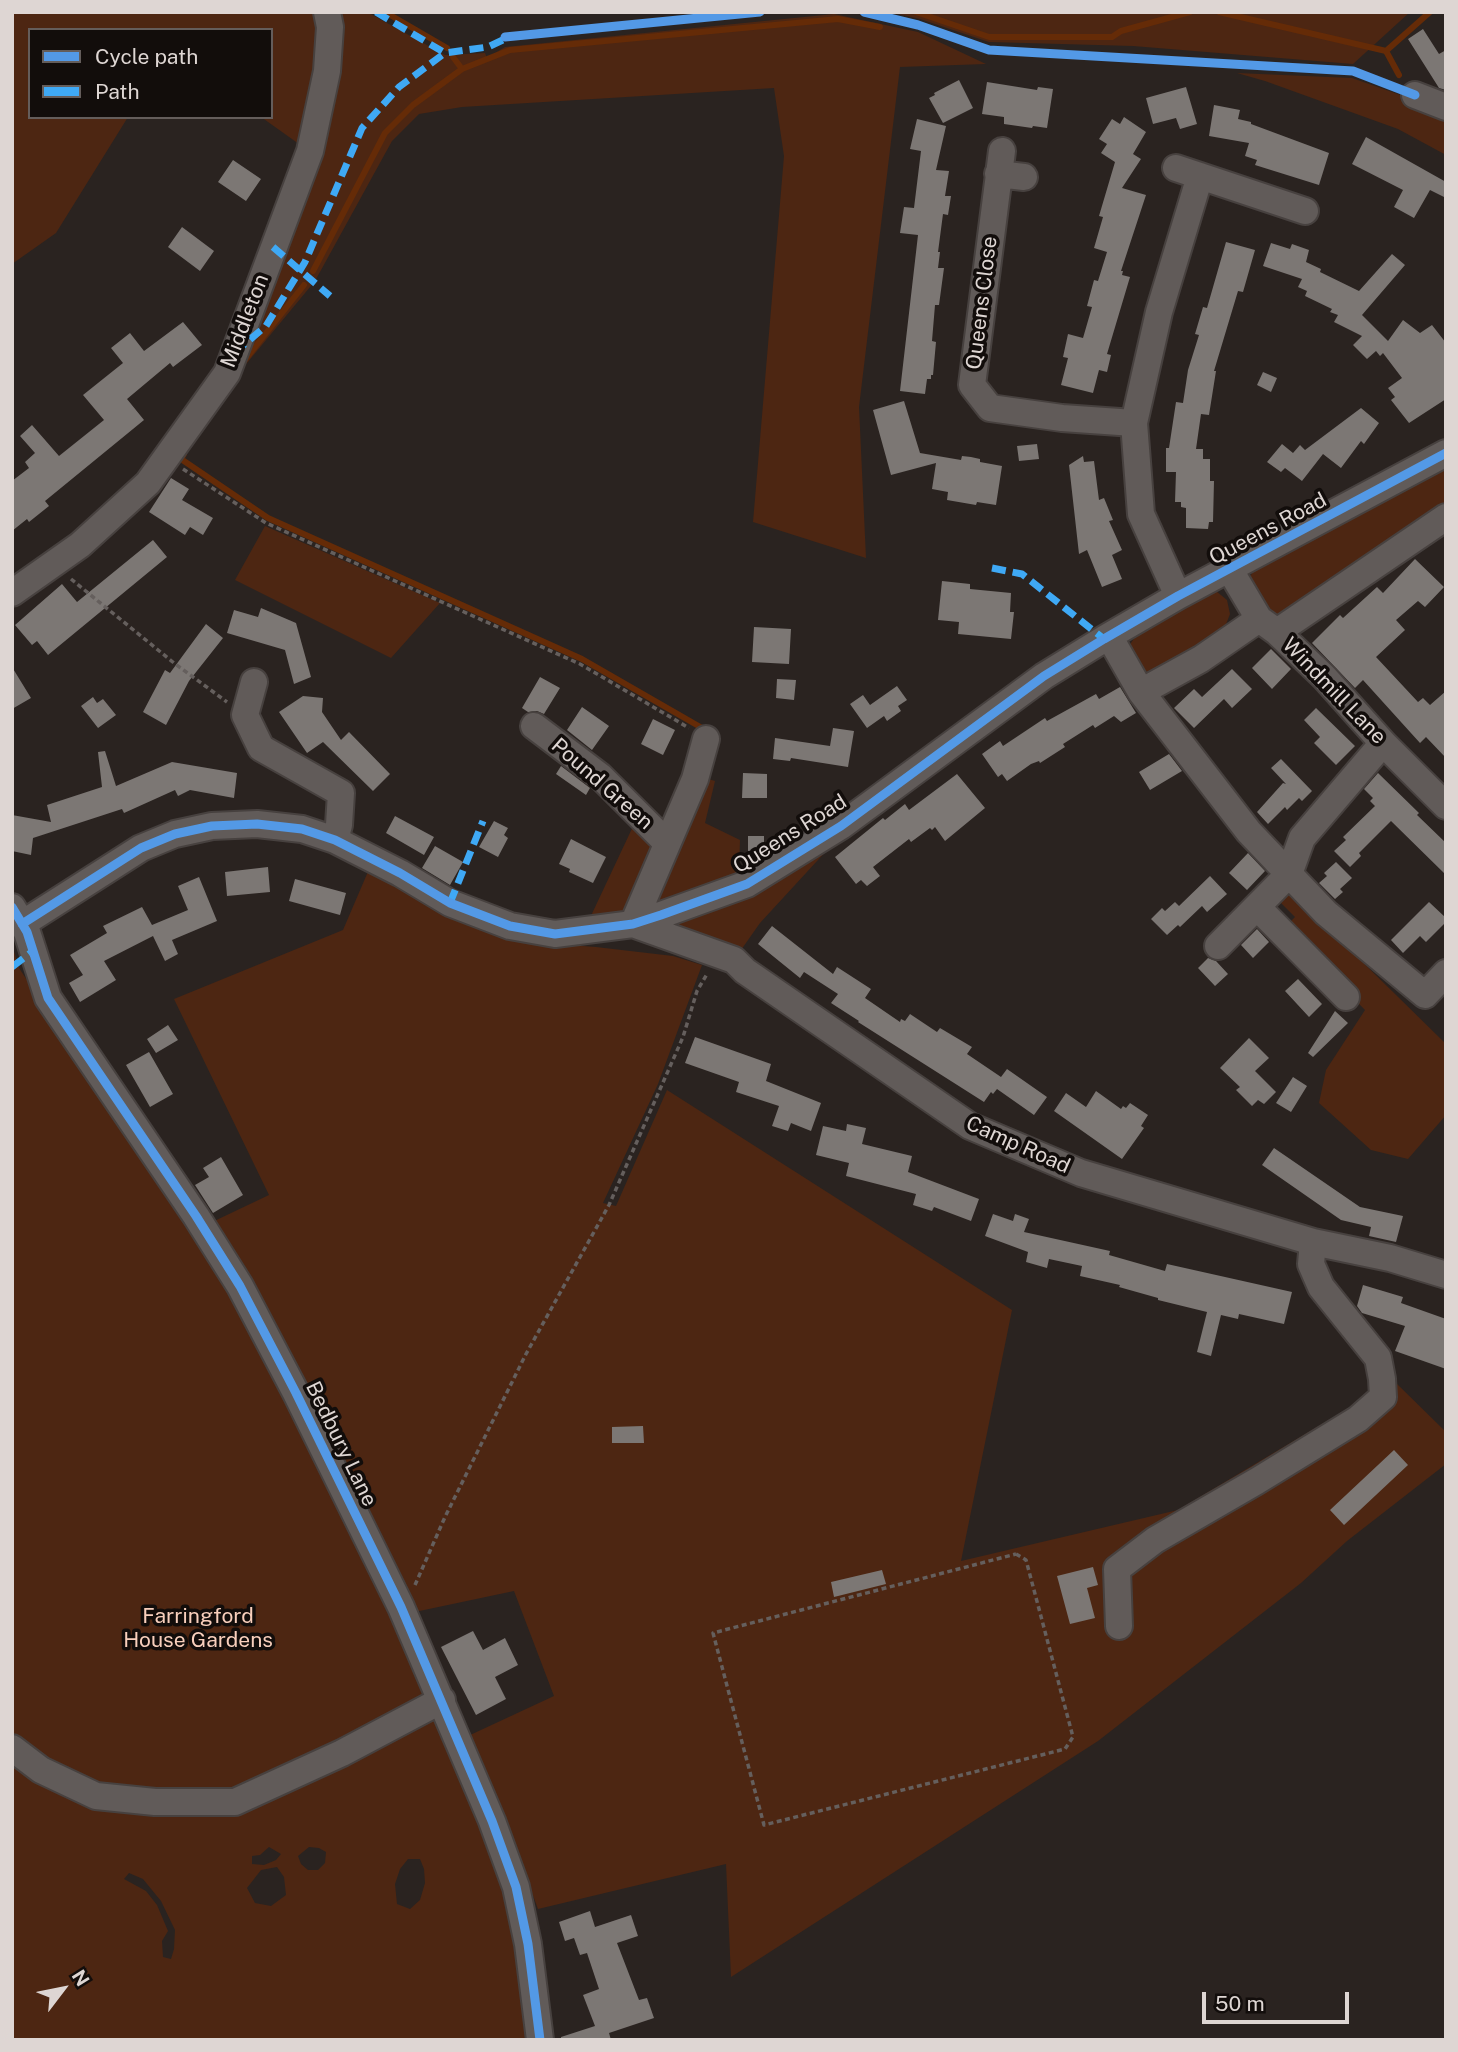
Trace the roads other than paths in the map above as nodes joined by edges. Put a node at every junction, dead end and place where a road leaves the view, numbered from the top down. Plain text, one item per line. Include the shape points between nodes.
1 (327, 12) edge
2 (1415, 95) dead end
3 (1446, 107) edge
4 (1008, 167) dead end
5 (1306, 211) dead end
6 (1134, 423) junction
7 (1446, 453) edge
8 (1446, 517) edge
9 (1230, 570) junction
10 (12, 593) edge
11 (1178, 596) junction
12 (1268, 625) junction
13 (1109, 636) junction
14 (254, 682) dead end
15 (1141, 692) junction
16 (534, 726) dead end
17 (706, 739) road end
18 (1383, 743) junction
19 (1446, 806) edge
20 (335, 840) junction
21 (667, 843) junction
22 (1289, 874) junction
23 (1256, 907) junction
24 (17, 916) edge
25 (633, 924) junction
26 (1218, 946) dead end
27 (1446, 973) edge
28 (1346, 997) dead end
29 (1313, 1242) junction
30 (1446, 1275) edge
31 (1119, 1626) dead end
32 (442, 1700) junction
33 (12, 1748) edge
34 (41, 1770) junction
35 (12, 1774) edge
36 (540, 2040) edge

1 - 10 street, Middleton via 327,71 310,151 227,373 138,492 80,545
2 - 3 street
4 - 6 street, Queens Close via 972,385 990,408
5 - 6 street via 1188,172
6 - 11 street via 1141,514
7 - 9 street, Queens Road
8 - 12 street
9 - 11 street, Queens Road
9 - 12 street, Windmill Lane
11 - 13 street, Queens Road
12 - 15 street
12 - 18 street, Windmill Lane via 1325,678
13 - 15 street
13 - 25 street, Queens Road via 1044,676 841,826 747,884
14 - 20 street via 245,715 261,748 341,793
15 - 22 street via 1249,832
16 - 21 street, Pound Green via 600,776
17 - 21 street, Pound Green via 695,779
18 - 19 street, Windmill Lane
18 - 22 street via 1303,838
20 - 24 street, Queens Road via 302,829 257,824 175,834
20 - 25 street, Queens Road via 450,904 510,926 555,934
21 - 25 street, Pound Green
22 - 23 street
22 - 27 street via 1326,913 1425,995
23 - 26 street
23 - 28 street
24 - 32 street, Bedbury Lane via 48,998 240,1286 302,1404
25 - 29 street, Camp Road via 734,960 970,1126 1081,1173
29 - 30 street, Camp Road
29 - 31 street via 1311,1264 1321,1287 1378,1358 1383,1397 1357,1419 1155,1540 1117,1569
32 - 34 street via 235,1802 96,1796
32 - 36 street, Bedbury Lane via 516,1888
33 - 34 street
34 - 35 street

